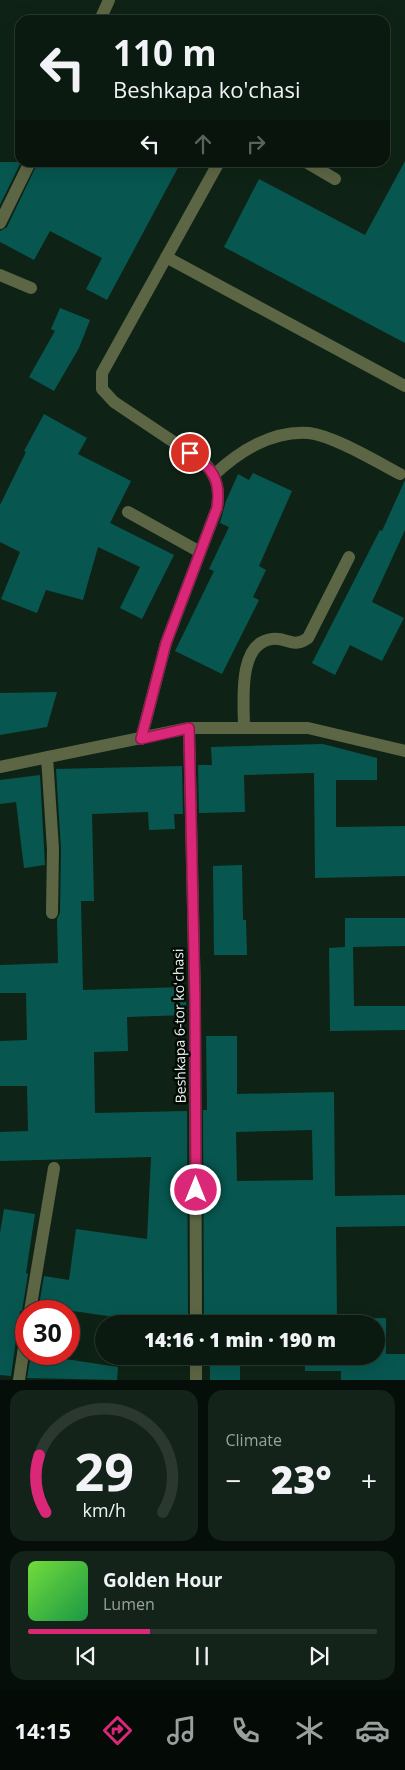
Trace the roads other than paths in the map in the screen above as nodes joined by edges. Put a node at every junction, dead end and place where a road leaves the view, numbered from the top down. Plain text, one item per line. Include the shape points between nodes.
1 (109, 0) edge
2 (102, 15) edge
3 (28, 167) edge
4 (216, 167) edge
5 (315, 167) edge
6 (335, 179) dead end
7 (0, 223) edge
8 (166, 258) junction
9 (0, 275) edge
10 (31, 288) dead end
11 (405, 386) edge
12 (400, 474) dead end
13 (214, 475) junction
14 (128, 512) dead end
15 (200, 552) junction
16 (350, 557) dead end
17 (244, 727) junction
18 (189, 728) junction
19 (141, 739) junction
20 (405, 751) edge
21 (47, 757) junction
22 (0, 767) edge
23 (52, 913) dead end
24 (54, 1168) dead end
25 (32, 1300) edge
26 (196, 1315) edge
27 (21, 1365) edge
28 (196, 1365) edge
29 (18, 1380) edge
30 (196, 1380) edge

1 - 2 street
3 - 7 street
4 - 8 street
5 - 6 street
8 - 11 street
8 - 13 street via 102,373 102,389 130,414 205,463
9 - 10 street
12 - 13 street via 310,433 290,434 260,442 245,449
13 - 15 street via 219,490 217,508
14 - 15 street
15 - 19 street via 166,643
16 - 17 street via 308,638 295,644 272,639 262,642 250,657 244,673
17 - 18 street
17 - 20 street via 308,728
18 - 19 street
18 - 26 street, Beshkapa 6-tor koʻchasi via 195,1010
19 - 21 street
21 - 22 street
21 - 23 street
24 - 25 street
27 - 29 street
28 - 30 street

